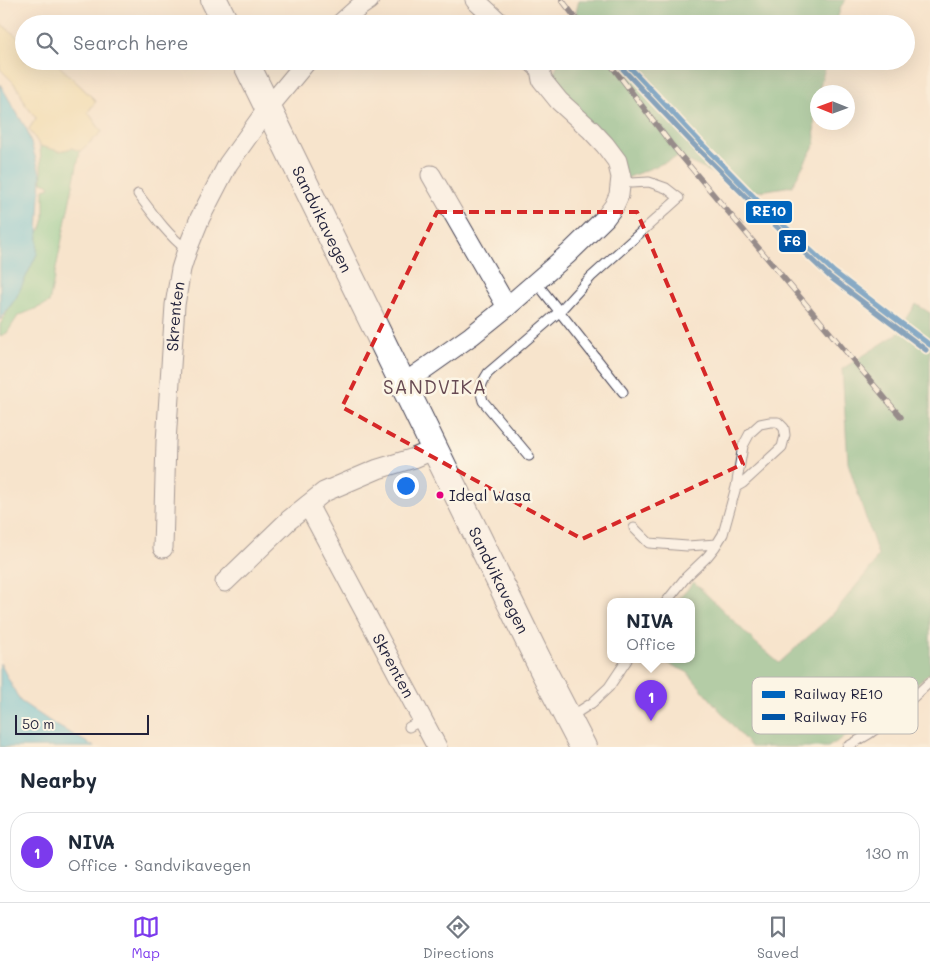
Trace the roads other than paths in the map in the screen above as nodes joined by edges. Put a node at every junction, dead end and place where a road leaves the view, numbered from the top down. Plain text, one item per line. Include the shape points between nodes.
1 (214, 0) edge
2 (369, 0) edge
3 (475, 0) edge
4 (222, 15) edge
5 (350, 15) edge
6 (491, 15) edge
7 (249, 70) edge
8 (300, 70) edge
9 (537, 70) edge
10 (268, 108) junction
11 (431, 174) dead end
12 (621, 176) junction
13 (138, 194) dead end
14 (187, 250) junction
15 (536, 282) junction
16 (507, 307) junction
17 (559, 312) junction
18 (403, 384) junction
19 (623, 392) dead end
20 (435, 449) junction
21 (528, 456) dead end
22 (736, 487) junction
23 (308, 505) junction
24 (634, 528) dead end
25 (717, 544) junction
26 (163, 548) dead end
27 (225, 582) dead end
28 (669, 598) edge
29 (625, 663) edge
30 (930, 682) edge
31 (918, 693) edge
32 (568, 718) junction
33 (869, 734) edge
34 (437, 747) edge
35 (583, 747) edge
36 (847, 747) edge

1 - 4 main road
2 - 5 street
3 - 6 street
7 - 10 main road, Sandvikavegen
8 - 10 street
9 - 12 street via 559,101 605,145 617,161
10 - 14 street, Skrenten via 228,164
10 - 18 main road, Sandvikavegen
11 - 16 street
12 - 15 street via 619,195 605,218
12 - 17 lane via 631,183 650,182 666,188 679,198 591,277
13 - 14 lane via 164,229
14 - 26 street, Skrenten via 175,305
15 - 16 street
15 - 17 lane
16 - 18 street
17 - 19 lane
17 - 21 lane via 488,373 481,384 484,400
18 - 20 main road, Sandvikavegen
20 - 23 street via 324,492
20 - 32 main road, Sandvikavegen
22 - 22 lane via 744,446 750,433 760,424 778,422 786,435 782,447
22 - 25 lane via 723,534
23 - 27 street
23 - 34 street, Skrenten via 415,723
24 - 25 lane via 649,543
25 - 28 lane
29 - 32 lane via 609,687 592,703
30 - 31 lane
32 - 35 main road, Sandvikavegen
33 - 36 lane

